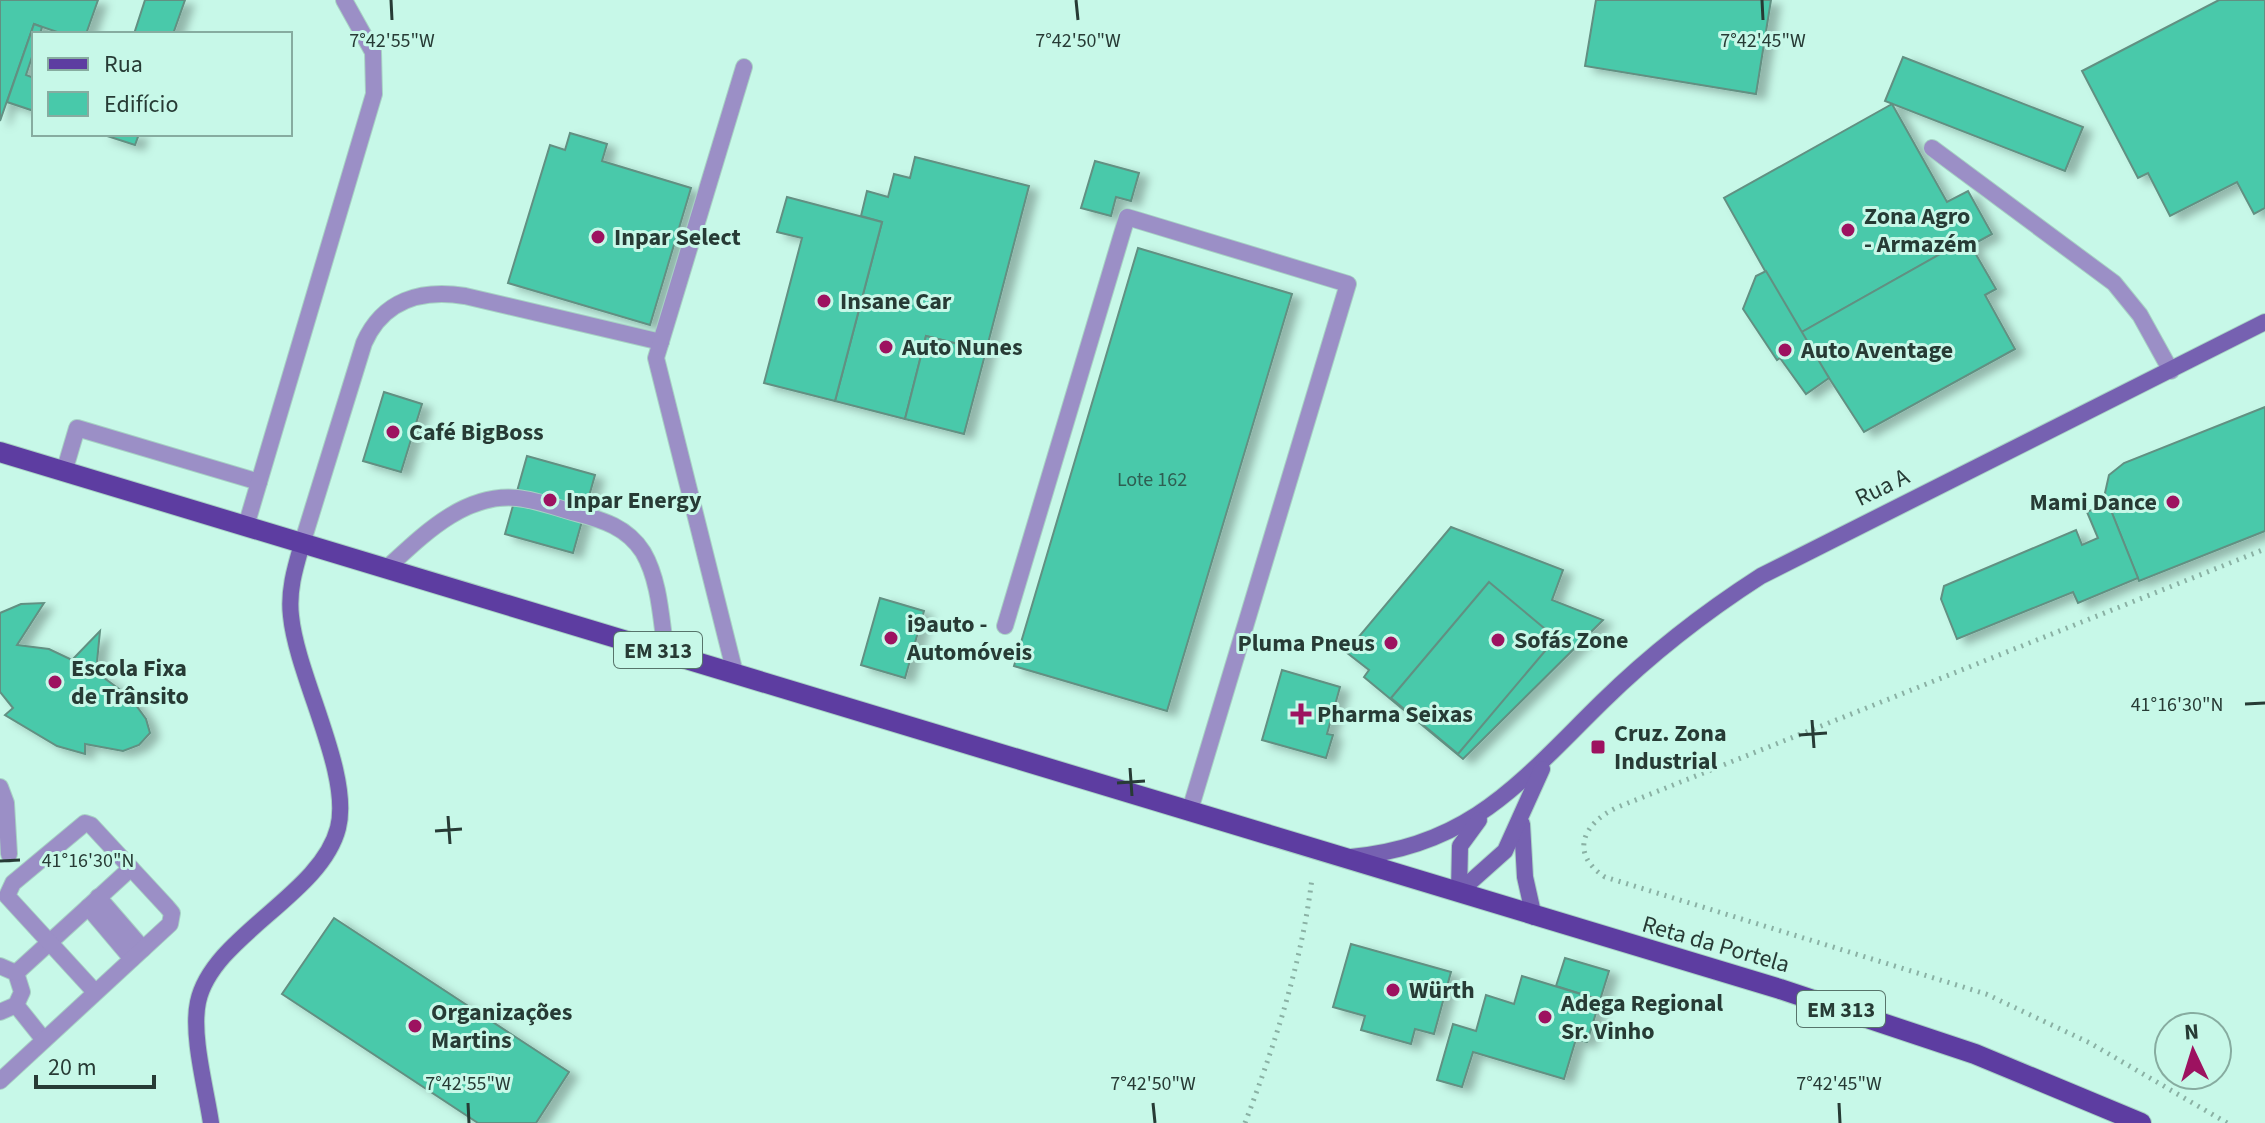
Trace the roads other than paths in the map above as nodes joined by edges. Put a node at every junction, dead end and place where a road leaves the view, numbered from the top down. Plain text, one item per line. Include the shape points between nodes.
1 (344, 0) edge
2 (744, 67) dead end
3 (1932, 148) dead end
4 (2265, 322) edge
5 (661, 342) junction
6 (2171, 371) junction
7 (4, 451) edge
8 (64, 472) junction
9 (259, 482) junction
10 (246, 526) junction
11 (302, 544) junction
12 (387, 568) junction
13 (1005, 626) dead end
14 (666, 653) junction
15 (735, 673) junction
16 (1558, 749) junction
17 (0, 787) edge
18 (1492, 808) junction
19 (1190, 810) junction
20 (1522, 813) junction
21 (4, 854) edge
22 (1345, 858) junction
23 (31, 867) junction
24 (131, 868) junction
25 (1459, 892) junction
26 (3, 899) edge
27 (93, 902) junction
28 (172, 913) junction
29 (1534, 917) junction
30 (49, 941) junction
31 (137, 954) junction
32 (8, 970) edge
33 (95, 992) junction
34 (8, 1008) edge
35 (44, 1040) junction
36 (0, 1081) edge
37 (0, 1092) edge
38 (211, 1123) edge
39 (2141, 1123) edge

1 - 9 lane via 373,52 374,94
2 - 5 lane
3 - 6 lane via 2114,283 2140,315
4 - 6 street, Rua A
5 - 11 lane via 465,296 436,293 399,302 381,315 364,343
5 - 15 lane via 656,358
6 - 16 street, Rua A via 1761,576 1632,674
7 - 8 main road, EM 313
8 - 9 lane via 77,428
8 - 10 main road, EM 313
9 - 10 lane
10 - 11 main road, EM 313
11 - 12 main road, EM 313
11 - 38 street via 291,617 338,786 339,826 316,866 221,962 202,991 197,1015
12 - 14 main road, EM 313
12 - 14 lane via 438,524 485,501 521,498 604,520 643,552 655,586
13 - 19 lane via 1127,217 1348,284
14 - 15 main road, EM 313
15 - 19 main road, EM 313
16 - 18 street
16 - 20 street via 1536,779
17 - 21 lane via 6,803
18 - 22 street via 1417,844
18 - 25 street via 1469,829 1460,846
19 - 22 main road, Reta da Portela / EM 313
20 - 25 street via 1505,851
20 - 29 street via 1525,877
21 - 23 lane via 20,856
22 - 25 main road, Reta da Portela / EM 313
23 - 24 lane via 85,823
23 - 26 lane
24 - 27 lane
24 - 28 lane
25 - 29 main road, Reta da Portela / EM 313
26 - 30 lane
27 - 30 lane
27 - 31 lane
28 - 31 lane via 170,924
28 - 37 lane via 171,935
29 - 39 main road, Reta da Portela / EM 313 via 1780,989 1975,1054
30 - 32 lane
30 - 33 lane
31 - 33 lane
32 - 34 lane via 22,985
33 - 35 lane
34 - 35 lane
35 - 36 lane

